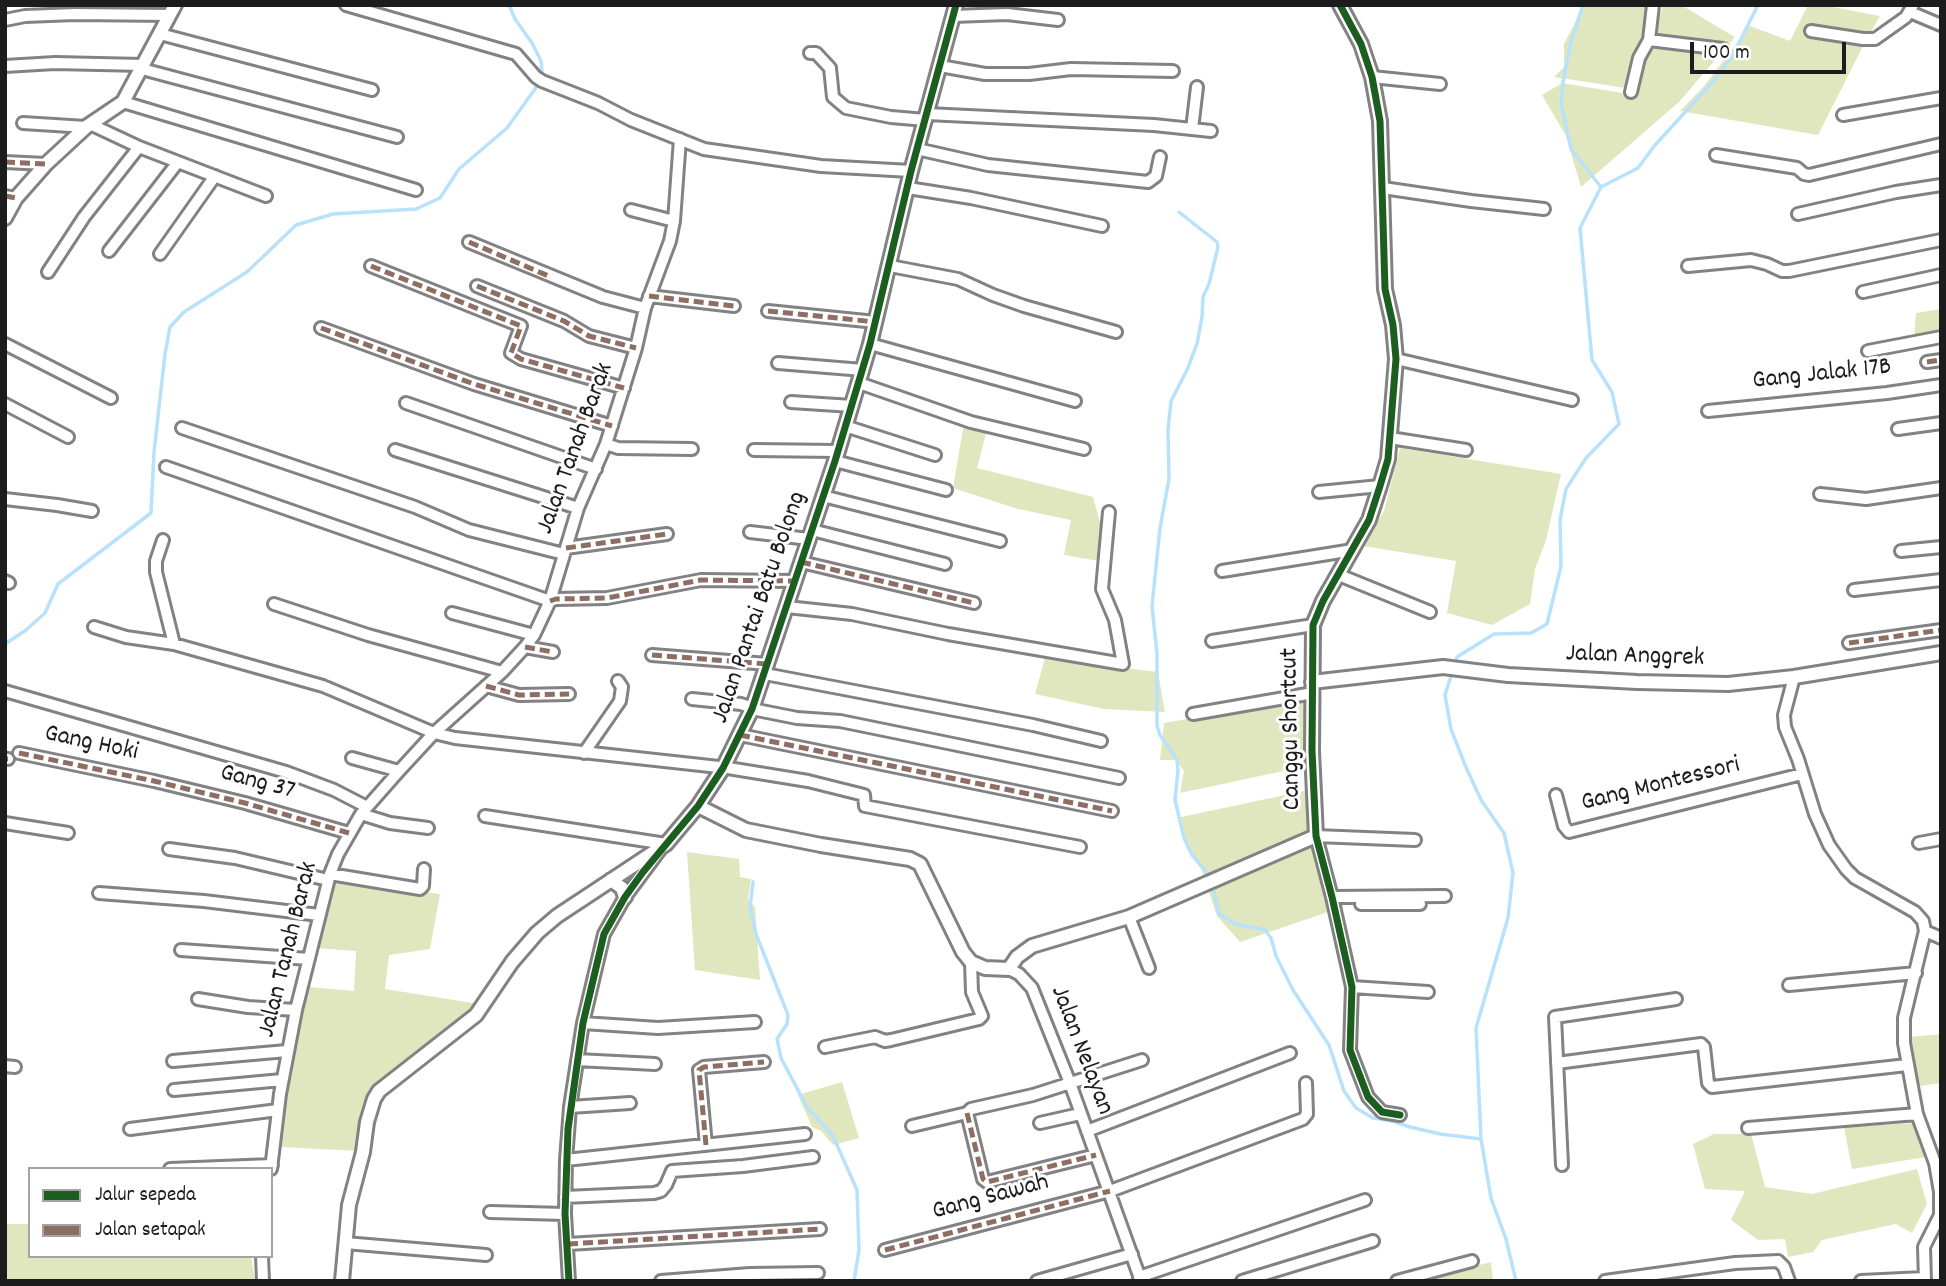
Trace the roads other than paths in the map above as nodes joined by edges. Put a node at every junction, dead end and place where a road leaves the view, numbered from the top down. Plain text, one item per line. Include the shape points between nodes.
1 (346, 5) edge
2 (1340, 5) edge
3 (1653, 5) edge
4 (1911, 9) edge
5 (172, 10) edge
6 (954, 10) edge
7 (5, 20) edge
8 (1058, 20) dead end
9 (1941, 25) edge
10 (1811, 31) dead end
11 (160, 34) junction
12 (1649, 40) junction
13 (1723, 50) dead end
14 (810, 53) dead end
15 (5, 66) edge
16 (940, 66) junction
17 (143, 67) junction
18 (1173, 71) dead end
19 (1372, 77) junction
20 (1440, 84) dead end
21 (1197, 88) dead end
22 (372, 90) dead end
23 (1631, 92) dead end
24 (1941, 98) edge
25 (123, 102) junction
26 (1843, 115) dead end
27 (926, 117) junction
28 (23, 123) dead end
29 (88, 125) junction
30 (1192, 129) junction
31 (1212, 131) dead end
32 (397, 136) dead end
33 (680, 139) junction
34 (1941, 144) edge
35 (139, 147) junction
36 (918, 149) junction
37 (1716, 155) dead end
38 (1160, 157) dead end
39 (5, 162) edge
40 (178, 162) junction
41 (46, 164) junction
42 (911, 171) junction
43 (215, 176) junction
44 (1941, 185) edge
45 (908, 188) junction
46 (1383, 188) junction
47 (416, 190) dead end
48 (266, 196) dead end
49 (11, 197) edge
50 (1544, 209) dead end
51 (631, 210) dead end
52 (1798, 214) dead end
53 (5, 218) edge
54 (674, 221) junction
55 (1102, 226) dead end
56 (1941, 240) edge
57 (469, 242) dead end
58 (109, 251) dead end
59 (160, 254) dead end
60 (371, 266) dead end
61 (890, 266) junction
62 (1688, 266) dead end
63 (48, 272) dead end
64 (1941, 275) edge
65 (477, 286) dead end
66 (1863, 292) dead end
67 (649, 296) junction
68 (734, 306) dead end
69 (645, 309) junction
70 (768, 311) dead end
71 (876, 322) junction
72 (321, 328) dead end
73 (1116, 332) dead end
74 (1941, 337) edge
75 (5, 344) edge
76 (870, 344) junction
77 (636, 348) junction
78 (1868, 351) dead end
79 (1396, 359) junction
80 (1941, 359) edge
81 (1927, 362) dead end
82 (778, 363) dead end
83 (863, 370) junction
84 (859, 383) junction
85 (1941, 385) edge
86 (624, 388) junction
87 (111, 398) dead end
88 (1572, 400) dead end
89 (1076, 401) dead end
90 (791, 402) dead end
91 (406, 403) dead end
92 (5, 404) edge
93 (852, 406) junction
94 (1708, 411) dead end
95 (1941, 423) edge
96 (612, 426) junction
97 (845, 426) junction
98 (182, 428) dead end
99 (1898, 429) dead end
100 (68, 438) dead end
101 (1390, 438) junction
102 (606, 444) junction
103 (692, 449) dead end
104 (1084, 449) dead end
105 (395, 450) dead end
106 (754, 450) dead end
107 (1466, 450) dead end
108 (836, 456) junction
109 (935, 456) dead end
110 (166, 467) dead end
111 (596, 469) junction
112 (1380, 486) junction
113 (1941, 488) edge
114 (946, 489) dead end
115 (1319, 492) dead end
116 (1820, 494) dead end
117 (823, 496) junction
118 (5, 499) edge
119 (578, 508) junction
120 (92, 511) dead end
121 (1110, 512) dead end
122 (750, 532) dead end
123 (667, 534) dead end
124 (811, 534) junction
125 (163, 540) dead end
126 (1000, 541) dead end
127 (1941, 547) edge
128 (1353, 550) junction
129 (565, 551) junction
130 (1900, 551) dead end
131 (802, 562) junction
132 (945, 564) dead end
133 (1222, 571) dead end
134 (1339, 575) junction
135 (1941, 580) edge
136 (795, 581) junction
137 (1854, 590) dead end
138 (550, 601) junction
139 (974, 603) dead end
140 (274, 604) dead end
141 (787, 607) junction
142 (1430, 612) dead end
143 (452, 613) dead end
144 (1313, 625) junction
145 (94, 628) dead end
146 (1941, 630) edge
147 (534, 635) junction
148 (1212, 641) dead end
149 (1849, 643) dead end
150 (174, 644) junction
151 (525, 646) junction
152 (553, 652) dead end
153 (1941, 653) edge
154 (652, 655) dead end
155 (767, 669) junction
156 (502, 672) junction
157 (1794, 677) junction
158 (618, 681) dead end
159 (486, 686) junction
160 (1312, 688) junction
161 (5, 691) edge
162 (569, 694) dead end
163 (692, 699) dead end
164 (753, 709) junction
165 (1193, 714) dead end
166 (434, 733) junction
167 (740, 734) junction
168 (1101, 741) dead end
169 (584, 752) junction
170 (19, 753) dead end
171 (352, 758) dead end
172 (723, 768) junction
173 (399, 771) junction
174 (1802, 774) junction
175 (1119, 778) dead end
176 (153, 781) joint
177 (1556, 795) dead end
178 (698, 806) junction
179 (364, 811) junction
180 (1112, 811) dead end
181 (485, 816) dead end
182 (5, 823) edge
183 (428, 828) dead end
184 (68, 833) dead end
185 (349, 833) junction
186 (1316, 836) junction
187 (1941, 839) edge
188 (1415, 840) dead end
189 (1919, 843) dead end
190 (663, 847) junction
191 (1080, 847) dead end
192 (169, 849) dead end
193 (424, 869) dead end
194 (329, 877) junction
195 (611, 880) junction
196 (99, 893) dead end
197 (1445, 896) dead end
198 (625, 897) junction
199 (1333, 900) junction
200 (1420, 904) dead end
201 (319, 915) junction
202 (1129, 917) junction
203 (1925, 931) junction
204 (1941, 937) edge
205 (181, 950) dead end
206 (309, 959) junction
207 (971, 962) junction
208 (1149, 968) dead end
209 (1009, 969) junction
210 (1916, 973) junction
211 (1789, 985) dead end
212 (1352, 987) junction
213 (1428, 992) dead end
214 (198, 999) dead end
215 (1676, 999) dead end
216 (296, 1010) junction
217 (755, 1022) dead end
218 (583, 1023) junction
219 (825, 1047) dead end
220 (287, 1051) junction
221 (1290, 1053) dead end
222 (577, 1060) junction
223 (1143, 1060) dead end
224 (173, 1061) dead end
225 (764, 1062) dead end
226 (1557, 1063) junction
227 (655, 1064) dead end
228 (1907, 1065) junction
229 (282, 1080) junction
230 (1070, 1083) junction
231 (1306, 1083) dead end
232 (174, 1090) dead end
233 (630, 1103) dead end
234 (570, 1107) junction
235 (278, 1110) junction
236 (967, 1113) junction
237 (1080, 1114) junction
238 (1917, 1114) junction
239 (1400, 1115) dead end
240 (1040, 1123) dead end
241 (912, 1126) dead end
242 (1748, 1128) dead end
243 (130, 1129) dead end
244 (1087, 1131) junction
245 (805, 1134) dead end
246 (706, 1145) junction
247 (1096, 1155) junction
248 (813, 1157) dead end
249 (566, 1160) junction
250 (1562, 1165) dead end
251 (271, 1167) edge
252 (1110, 1191) junction
253 (1940, 1192) edge
254 (565, 1197) junction
255 (1366, 1200) dead end
256 (490, 1212) dead end
257 (565, 1214) junction
258 (820, 1229) dead end
259 (1373, 1241) dead end
260 (345, 1243) junction
261 (568, 1244) junction
262 (885, 1250) dead end
263 (1132, 1254) junction
264 (486, 1255) dead end
265 (262, 1258) edge
266 (1472, 1261) dead end
267 (817, 1273) dead end
268 (1140, 1279) edge
269 (1925, 1279) edge
270 (263, 1281) edge
271 (342, 1281) edge
272 (569, 1281) edge
273 (661, 1281) edge
274 (1037, 1281) edge
275 (1242, 1281) edge
276 (1397, 1281) edge
277 (1605, 1281) edge
278 (1789, 1281) edge
279 (1861, 1281) edge

1 - 33 street via 516,54 539,79
2 - 19 street, Canggu Shortcut via 1362,44
3 - 12 street
4 - 9 street
4 - 10 street via 1875,39
5 - 7 street
5 - 11 street
6 - 8 street
6 - 16 street, Jalan Pantai Batu Bolong
11 - 17 street
11 - 22 street
12 - 13 street
12 - 23 street via 1639,58
14 - 27 street via 817,53 830,68 833,97 846,108 891,117
15 - 17 street
16 - 18 street via 985,74 1071,69
16 - 27 street, Jalan Pantai Batu Bolong
17 - 25 street
17 - 32 street
19 - 20 street
19 - 46 street, Canggu Shortcut via 1380,121
21 - 30 street
24 - 26 street
25 - 29 street
25 - 47 street
27 - 30 street
27 - 36 street, Jalan Pantai Batu Bolong
28 - 29 street
29 - 35 street
29 - 41 street
30 - 31 street
33 - 42 street via 704,149 821,166
33 - 54 street, Jalan Tanah Barak
34 - 37 street via 1809,175 1797,168
35 - 40 street
35 - 63 street
36 - 38 street via 988,165 1148,182 1156,176
36 - 42 street, Jalan Pantai Batu Bolong
39 - 41 street
40 - 43 street
40 - 58 street
41 - 49 street
42 - 45 street, Jalan Pantai Batu Bolong
43 - 48 street
43 - 59 street
44 - 52 street
45 - 55 street
45 - 61 street, Jalan Pantai Batu Bolong
46 - 50 street
46 - 79 street, Canggu Shortcut via 1385,289
49 - 53 street
51 - 54 street
54 - 67 street, Jalan Tanah Barak
56 - 62 street via 1789,271 1751,260
57 - 69 street via 603,297
60 - 86 street via 521,326 511,353 521,359
61 - 71 street, Jalan Pantai Batu Bolong
61 - 73 street via 958,279 1024,306
64 - 66 street
65 - 77 street via 564,321 589,336
67 - 68 street
67 - 69 street, Jalan Tanah Barak
69 - 77 street, Jalan Tanah Barak
70 - 71 street
71 - 76 street, Jalan Pantai Batu Bolong
72 - 96 street via 474,384
74 - 78 street
75 - 87 street
76 - 83 street, Jalan Pantai Batu Bolong
76 - 89 street
77 - 86 street, Jalan Tanah Barak
79 - 88 street
79 - 101 street, Canggu Shortcut
80 - 81 street
82 - 83 street
83 - 84 street, Jalan Pantai Batu Bolong
84 - 93 street, Jalan Pantai Batu Bolong
84 - 104 street via 971,422
85 - 94 street, Gang Jalak 17B
86 - 96 street, Jalan Tanah Barak
90 - 93 street
91 - 111 street
92 - 100 street
93 - 97 street, Jalan Pantai Batu Bolong
95 - 99 street
96 - 102 street, Jalan Tanah Barak
97 - 108 street, Jalan Pantai Batu Bolong
97 - 109 street
98 - 129 street via 469,530
101 - 107 street
101 - 112 street, Canggu Shortcut
102 - 103 street
102 - 111 street, Jalan Tanah Barak
105 - 119 street
106 - 108 street
108 - 114 street
108 - 117 street, Jalan Pantai Batu Bolong
110 - 138 street
111 - 119 street, Jalan Tanah Barak
112 - 115 street
112 - 128 street, Canggu Shortcut
113 - 116 street via 1880,499
117 - 124 street, Jalan Pantai Batu Bolong
117 - 126 street
118 - 120 street
119 - 129 street, Jalan Tanah Barak
121 - 141 street via 1102,589 1115,620 1123,664 852,614
122 - 124 street
123 - 129 street
124 - 131 street, Jalan Pantai Batu Bolong
124 - 132 street
125 - 150 street via 156,572
127 - 130 street
128 - 133 street
128 - 134 street, Canggu Shortcut
129 - 138 street, Jalan Tanah Barak
131 - 136 street, Jalan Pantai Batu Bolong
131 - 139 street
134 - 142 street
134 - 144 street, Canggu Shortcut
135 - 137 street
136 - 138 street via 701,580 607,598
136 - 141 street, Jalan Pantai Batu Bolong
138 - 147 street, Jalan Tanah Barak
140 - 156 street
141 - 155 street, Jalan Pantai Batu Bolong
143 - 147 street
144 - 148 street
144 - 160 street, Canggu Shortcut
145 - 150 street
146 - 149 street
147 - 151 street, Jalan Tanah Barak
150 - 166 street via 323,686
151 - 152 street
151 - 156 street, Jalan Tanah Barak
153 - 157 street, Jalan Anggrek
154 - 155 street
155 - 164 street, Jalan Pantai Batu Bolong
155 - 168 street
156 - 159 street, Jalan Tanah Barak
157 - 160 street, Jalan Anggrek via 1702,684 1444,667
157 - 174 street via 1784,715
158 - 169 street via 620,701
159 - 162 street via 519,695
159 - 166 street, Jalan Tanah Barak
160 - 165 street
160 - 186 street, Canggu Shortcut
161 - 179 street via 286,772 334,790
163 - 164 street
164 - 167 street, Jalan Pantai Batu Bolong
164 - 175 street via 840,721
166 - 169 street
166 - 173 street, Jalan Tanah Barak
167 - 172 street, Jalan Pantai Batu Bolong
167 - 180 street
169 - 172 street
170 - 176 street, Gang Hoki
171 - 173 street
172 - 178 street, Jalan Pantai Batu Bolong
172 - 191 street via 846,790 864,795 865,806
173 - 179 street, Jalan Tanah Barak
174 - 177 street, Gang Montessori via 1569,832 1563,826
174 - 203 street via 1815,814 1841,863 1855,878 1915,912
176 - 185 street, Gang 37
178 - 190 street, Jalan Pantai Batu Bolong
178 - 207 street via 746,830 920,864
179 - 183 street via 390,824
179 - 185 street, Jalan Tanah Barak
181 - 190 street
182 - 184 street
185 - 194 street, Jalan Tanah Barak
186 - 188 street
186 - 199 street, Canggu Shortcut
186 - 202 street, Canggu Shortcut
187 - 189 street
190 - 195 street
190 - 198 street, Jalan Pantai Batu Bolong
192 - 194 street
193 - 194 street via 420,889
194 - 201 street, Jalan Tanah Barak
195 - 198 street
195 - 260 street via 537,933 476,1015 379,1091 367,1122
196 - 201 street
197 - 199 street
198 - 218 street, Jalan Pantai Batu Bolong via 604,934
199 - 200 street
199 - 212 street, Canggu Shortcut
201 - 206 street, Jalan Tanah Barak
202 - 208 street
202 - 209 street, Canggu Shortcut via 1032,946
203 - 204 street
203 - 210 street
205 - 206 street
206 - 216 street, Jalan Tanah Barak
207 - 209 street
207 - 219 street via 979,1019 891,1040 875,1037
209 - 230 street, Jalan Nelayan via 1032,988
210 - 211 street
210 - 228 street via 1905,1018
212 - 213 street
212 - 239 street, Canggu Shortcut via 1350,1050 1361,1083 1382,1112
214 - 216 street
215 - 226 street via 1555,1017
216 - 220 street, Jalan Tanah Barak
217 - 218 street via 659,1028
218 - 222 street, Jalan Pantai Batu Bolong
220 - 224 street
220 - 229 street, Jalan Tanah Barak
221 - 244 street
222 - 227 street
222 - 234 street, Jalan Pantai Batu Bolong
223 - 230 street
225 - 246 street via 699,1070
226 - 228 street via 1701,1044 1712,1087
226 - 250 street
228 - 238 street
229 - 232 street
229 - 235 street, Jalan Tanah Barak
230 - 236 street
230 - 237 street, Jalan Nelayan
231 - 252 street, Gang Sawah via 1307,1114 1303,1119
233 - 234 street
234 - 249 street, Jalan Pantai Batu Bolong
235 - 243 street
235 - 251 street, Jalan Tanah Barak
236 - 241 street
236 - 247 street via 986,1182
237 - 240 street
237 - 244 street, Jalan Nelayan
238 - 242 street
238 - 253 street
244 - 247 street, Jalan Nelayan
245 - 246 street
246 - 249 street
247 - 252 street, Jalan Nelayan
248 - 254 street via 671,1171 666,1185 654,1194
249 - 254 street, Jalan Pantai Batu Bolong
252 - 262 street, Gang Sawah
252 - 263 street, Jalan Nelayan
253 - 269 street via 1940,1215 1924,1247
254 - 257 street, Jalan Pantai Batu Bolong
255 - 268 street
256 - 257 street
257 - 261 street, Jalan Pantai Batu Bolong
258 - 261 street
259 - 275 street
260 - 264 street
260 - 271 street
261 - 272 street, Jalan Pantai Batu Bolong
263 - 268 street, Jalan Nelayan
263 - 274 street
265 - 270 street
266 - 276 street
267 - 273 street
269 - 279 street
277 - 278 street via 1778,1261

